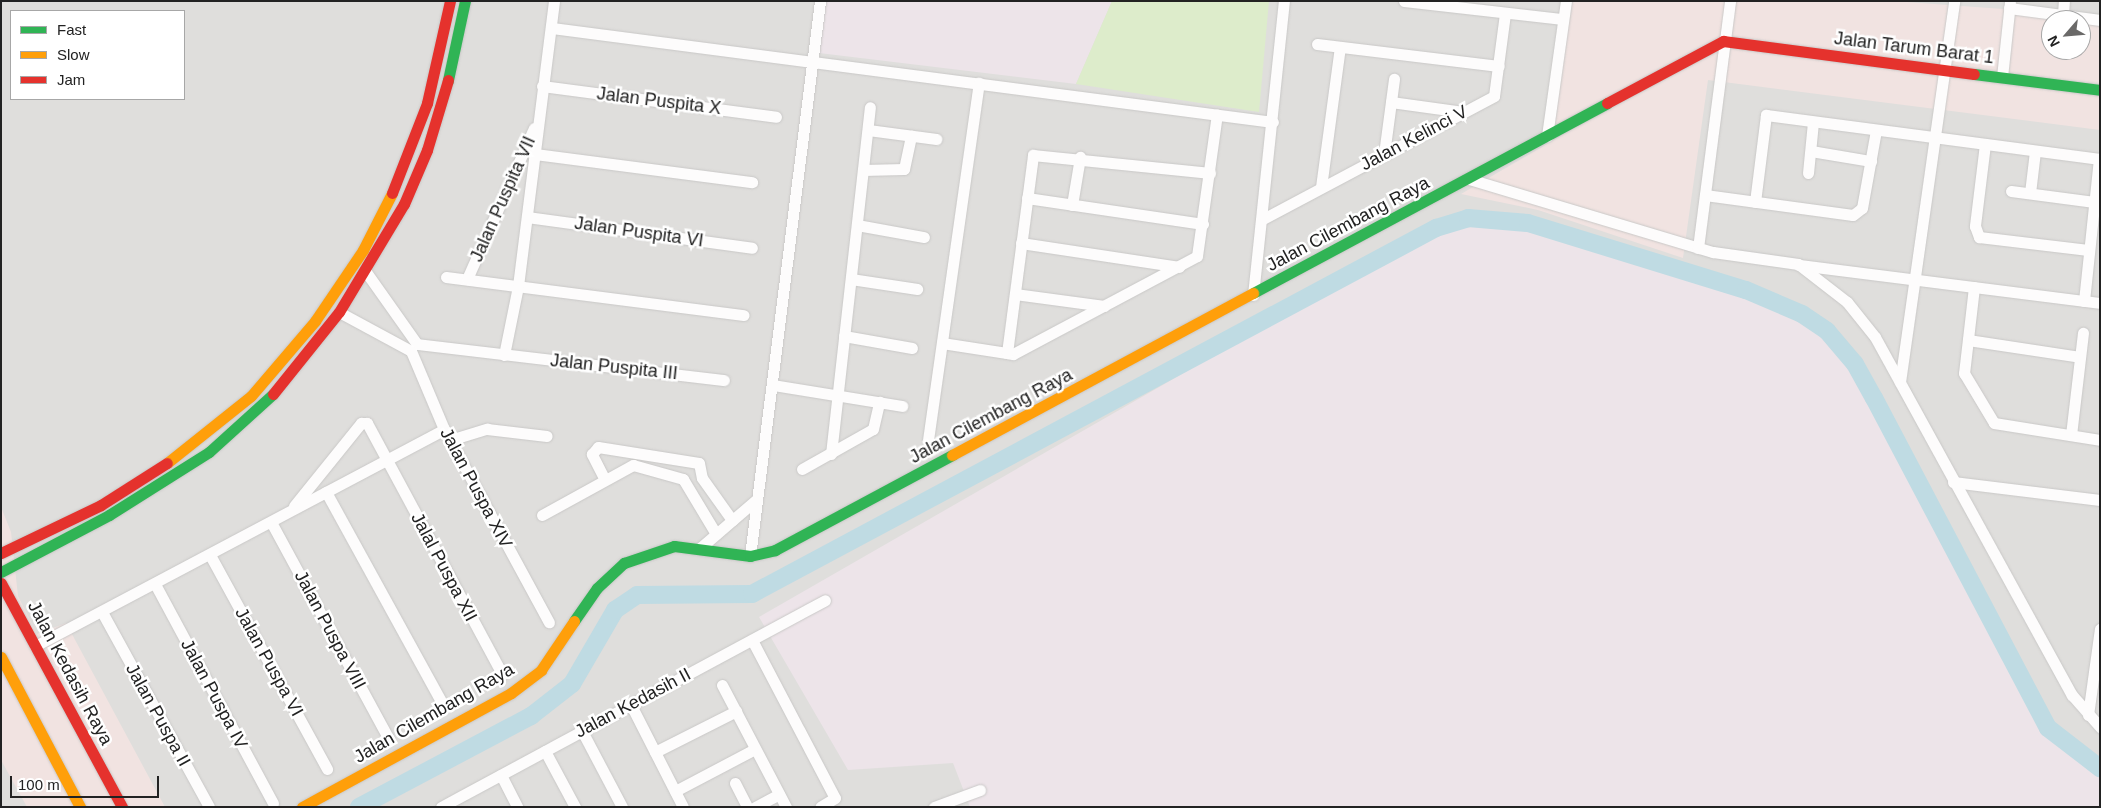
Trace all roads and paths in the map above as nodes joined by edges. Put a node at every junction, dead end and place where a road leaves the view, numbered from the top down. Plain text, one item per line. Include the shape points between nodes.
1 (450, 1) edge
2 (465, 1) edge
3 (554, 1) edge
4 (820, 1) edge
5 (1284, 1) edge
6 (1404, 1) edge
7 (1566, 1) edge
8 (1730, 1) edge
9 (1954, 1) edge
10 (2010, 5) edge
11 (2041, 10) edge
12 (1505, 14) junction
13 (1563, 19) junction
14 (552, 28) junction
15 (1723, 41) junction
16 (1317, 44) dead end
17 (1340, 47) junction
18 (813, 61) junction
19 (1498, 66) junction
20 (1944, 70) junction
21 (2002, 77) junction
22 (1394, 79) dead end
23 (979, 82) junction
24 (542, 86) junction
25 (2100, 90) edge
26 (1391, 102) junction
27 (870, 107) dead end
28 (1464, 112) junction
29 (1218, 114) junction
30 (776, 117) dead end
31 (539, 118) junction
32 (1273, 122) junction
33 (1814, 122) junction
34 (868, 130) junction
35 (1876, 130) junction
36 (911, 136) junction
37 (1546, 136) junction
38 (1935, 138) junction
39 (936, 139) dead end
40 (1985, 144) junction
41 (1811, 151) junction
42 (2035, 151) junction
43 (535, 154) junction
44 (1384, 154) junction
45 (1080, 157) junction
46 (2100, 159) edge
47 (1871, 161) junction
48 (863, 170) junction
49 (1210, 173) junction
50 (1808, 173) dead end
51 (1469, 178) junction
52 (752, 182) dead end
53 (1321, 187) junction
54 (2011, 191) dead end
55 (2030, 193) junction
56 (1705, 195) junction
57 (1027, 198) junction
58 (1755, 202) junction
59 (2094, 202) junction
60 (1072, 205) junction
61 (527, 217) junction
62 (1261, 220) junction
63 (1203, 224) junction
64 (857, 225) junction
65 (924, 237) dead end
66 (1022, 242) junction
67 (752, 248) dead end
68 (1698, 248) junction
69 (2088, 250) junction
70 (1798, 264) junction
71 (1179, 267) junction
72 (366, 272) junction
73 (446, 277) dead end
74 (467, 279) junction
75 (851, 279) junction
76 (1915, 280) junction
77 (518, 286) junction
78 (1974, 287) junction
79 (917, 289) dead end
80 (1015, 294) junction
81 (1252, 295) junction
82 (2084, 301) junction
83 (2100, 303) edge
84 (1104, 306) junction
85 (339, 312) junction
86 (744, 315) dead end
87 (2083, 333) dead end
88 (844, 336) junction
89 (1968, 340) junction
90 (942, 343) junction
91 (414, 348) junction
92 (912, 348) dead end
93 (1007, 353) junction
94 (504, 355) junction
95 (2080, 356) junction
96 (724, 380) dead end
97 (1900, 382) junction
98 (773, 385) junction
99 (838, 395) junction
100 (880, 402) junction
101 (902, 406) dead end
102 (444, 429) junction
103 (2071, 435) junction
104 (547, 436) dead end
105 (450, 440) junction
106 (928, 440) dead end
107 (2100, 440) edge
108 (831, 454) junction
109 (386, 460) junction
110 (802, 469) dead end
111 (604, 478) junction
112 (702, 478) junction
113 (1953, 482) junction
114 (689, 486) junction
115 (326, 492) junction
116 (757, 499) junction
117 (2100, 500) edge
118 (290, 512) junction
119 (542, 515) dead end
120 (732, 520) junction
121 (271, 522) junction
122 (716, 534) junction
123 (700, 548) junction
124 (1, 553) edge
125 (210, 554) junction
126 (750, 556) junction
127 (1, 572) edge
128 (1, 582) edge
129 (155, 584) junction
130 (825, 600) dead end
131 (1, 612) edge
132 (18, 616) junction
133 (105, 617) junction
134 (549, 622) dead end
135 (2100, 629) edge
136 (752, 640) junction
137 (35, 646) junction
138 (1, 657) edge
139 (502, 674) dead end
140 (722, 685) dead end
141 (443, 705) dead end
142 (630, 705) junction
143 (736, 710) junction
144 (2088, 715) junction
145 (2100, 727) edge
146 (582, 731) junction
147 (389, 739) dead end
148 (756, 749) junction
149 (545, 751) junction
150 (655, 752) junction
151 (327, 769) dead end
152 (500, 775) junction
153 (734, 783) dead end
154 (675, 790) junction
155 (980, 790) dead end
156 (779, 794) junction
157 (273, 803) dead end
158 (456, 803) edge
159 (80, 807) edge
160 (122, 807) edge
161 (209, 807) edge
162 (302, 807) edge
163 (441, 807) edge
164 (517, 807) edge
165 (575, 807) edge
166 (622, 807) edge
167 (684, 807) edge
168 (747, 807) edge
169 (755, 807) edge
170 (786, 807) edge
171 (820, 807) edge
172 (934, 807) edge

1 - 124 street via 427,103 394,189 363,250 316,322 251,396 196,444 101,505
2 - 72 street via 442,107 427,150 404,204
3 - 14 street, Jalan Puspita VII
4 - 18 street
5 - 32 street
6 - 12 street
7 - 13 street
8 - 15 street
9 - 20 street
10 - 11 street
10 - 21 street
12 - 13 street
12 - 19 street, Jalan Kelinci V
13 - 37 street
14 - 18 street
14 - 24 street, Jalan Puspita VII
15 - 20 street, Jalan Tarum Barat 1
15 - 37 street, Jalan Cilembang Raya
15 - 56 street
16 - 17 street
17 - 19 street
17 - 53 street
18 - 23 street
18 - 98 street
19 - 28 street, Jalan Kelinci V via 1494,96
20 - 21 street, Jalan Tarum Barat 1
20 - 38 street
21 - 25 street, Jalan Tarum Barat 1
22 - 26 street
23 - 29 street
23 - 90 street
24 - 30 street, Jalan Puspita X
24 - 31 street, Jalan Puspita VII
26 - 28 street
26 - 44 street
27 - 34 street
28 - 44 street, Jalan Kelinci V
29 - 32 street
29 - 49 street
31 - 43 street, Jalan Puspita VII
31 - 74 street, Jalan Puspita VII
32 - 62 street
33 - 35 street
33 - 41 street
33 - 58 street via 1765,116
34 - 36 street
34 - 48 street
35 - 38 street
35 - 47 street
36 - 39 street
36 - 48 street via 904,170
37 - 51 street, Jalan Cilembang Raya
38 - 40 street
38 - 76 street
40 - 42 street
40 - 69 street via 1975,230 1979,237
41 - 47 street
41 - 50 street
42 - 46 street
42 - 55 street
43 - 52 street
43 - 61 street, Jalan Puspita VII
44 - 53 street, Jalan Kelinci V
45 - 49 street
45 - 57 street via 1033,155
45 - 60 street
46 - 59 street
47 - 58 street via 1862,208 1853,215
48 - 64 street
49 - 63 street
51 - 68 street
51 - 81 street, Jalan Cilembang Raya
53 - 62 street, Jalan Kelinci V
54 - 55 street
55 - 59 street
56 - 58 street
56 - 68 street
57 - 60 street
57 - 66 street
59 - 69 street
60 - 63 street
61 - 67 street, Jalan Puspita VI
61 - 77 street, Jalan Puspita VII
62 - 81 street
63 - 71 street via 1197,256
64 - 65 street
64 - 75 street
66 - 71 street
66 - 80 street
68 - 70 street
69 - 82 street
70 - 76 street
70 - 97 street via 1861,317
71 - 84 street
72 - 85 street
72 - 91 street
73 - 74 street, Jalan Puspita VII
74 - 77 street, Jalan Puspita VII
75 - 79 street
75 - 88 street
76 - 78 street
76 - 97 street
77 - 86 street
77 - 94 street, Jalan Puspita VII
78 - 82 street
78 - 89 street
80 - 84 street
80 - 93 street
81 - 126 street, Jalan Cilembang Raya via 802,536
82 - 83 street
84 - 93 street via 1013,354
85 - 91 street
85 - 127 street via 266,402 209,452 109,515
87 - 95 street
88 - 92 street
88 - 99 street
89 - 95 street
89 - 103 street via 1966,380 1994,423
90 - 93 street
90 - 106 street
91 - 94 street, Jalan Puspita III
91 - 102 street, Jalan Puspa XIV
94 - 96 street, Jalan Puspita III
95 - 103 street
97 - 113 street
98 - 99 street
98 - 116 street
99 - 100 street
99 - 108 street
100 - 101 street
100 - 108 street via 872,429
102 - 105 street, Jalan Puspa XIV
102 - 109 street
103 - 107 street
104 - 105 street via 487,430
105 - 134 street, Jalan Puspa XIV
108 - 110 street
109 - 115 street
109 - 118 street, Jalal Puspa XII via 370,427 361,423
109 - 139 street, Jalal Puspa XII
111 - 112 street via 592,454 598,447 699,463
111 - 114 street via 632,465 670,472
111 - 119 street
112 - 114 street
112 - 120 street
113 - 117 street
113 - 144 street
114 - 122 street
115 - 118 street
115 - 141 street
116 - 120 street
116 - 126 street
118 - 121 street
120 - 122 street
121 - 125 street
121 - 147 street, Jalan Puspa VIII
122 - 123 street
123 - 126 street, Jalan Cilembang Raya
123 - 162 street, Jalan Cilembang Raya via 652,550 624,562 597,588 541,670 511,693
125 - 129 street
125 - 151 street, Jalan Puspa VI
128 - 132 street, Jalan Kedasih Raya
129 - 133 street
129 - 157 street, Jalan Puspa IV
130 - 136 street, Jalan Kedasih II
131 - 132 street
132 - 137 street, Jalan Kedasih Raya
133 - 137 street
133 - 161 street, Jalan Puspa II
135 - 144 street
136 - 142 street, Jalan Kedasih II
136 - 171 street via 835,798
137 - 160 street, Jalan Kedasih Raya
138 - 159 street
140 - 143 street
142 - 146 street, Jalan Kedasih II
142 - 150 street
143 - 148 street
143 - 150 street
144 - 145 street
146 - 149 street, Jalan Kedasih II
146 - 166 street
148 - 154 street
148 - 156 street
149 - 152 street, Jalan Kedasih II
149 - 165 street
150 - 154 street
152 - 158 street, Jalan Kedasih II
152 - 164 street
153 - 168 street
154 - 167 street
155 - 172 street
156 - 169 street
156 - 170 street
158 - 163 street, Jalan Kedasih II

